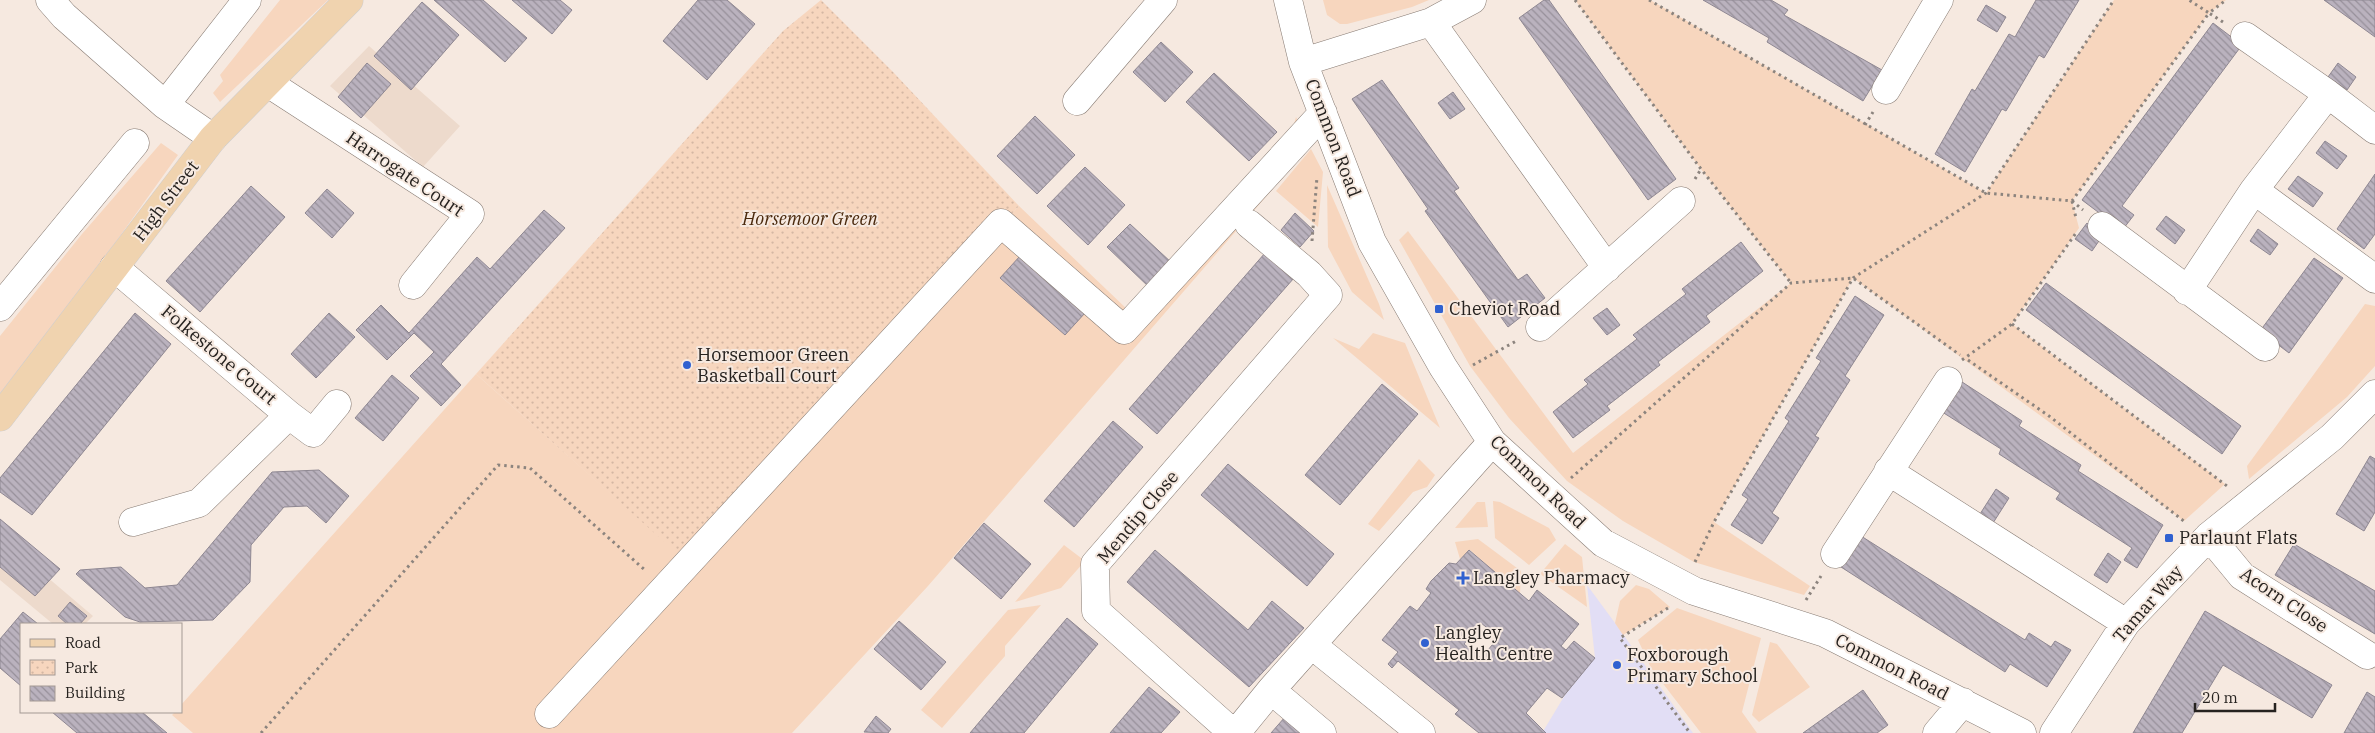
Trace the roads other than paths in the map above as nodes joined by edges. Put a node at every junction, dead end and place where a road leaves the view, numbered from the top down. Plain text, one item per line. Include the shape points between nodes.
1 (50, 0) edge
2 (247, 0) edge
3 (349, 0) edge
4 (1162, 0) edge
5 (1288, 0) edge
6 (1472, 0) edge
7 (1933, 2) edge
8 (1431, 22) junction
9 (2245, 36) dead end
10 (1303, 62) junction
11 (268, 83) junction
12 (1886, 90) dead end
13 (2328, 94) junction
14 (1077, 101) dead end
15 (165, 105) junction
16 (1323, 113) junction
17 (2375, 130) edge
18 (214, 138) junction
19 (135, 143) dead end
20 (2254, 190) junction
21 (1681, 201) dead end
22 (1249, 224) dead end
23 (2086, 225) road end
24 (114, 267) junction
25 (1607, 268) junction
26 (2375, 279) edge
27 (413, 286) dead end
28 (2187, 291) junction
29 (0, 306) edge
30 (1540, 327) road end
31 (2265, 347) dead end
32 (1948, 381) road end
33 (2375, 394) edge
34 (337, 404) dead end
35 (289, 414) junction
36 (0, 417) edge
37 (1492, 442) junction
38 (1888, 471) junction
39 (133, 522) dead end
40 (2208, 537) junction
41 (1835, 554) road end
42 (2126, 623) junction
43 (1312, 645) junction
44 (2366, 655) dead end
45 (1271, 690) junction
46 (1963, 702) junction
47 (549, 714) dead end
48 (1234, 733) edge
49 (1322, 733) edge
50 (1421, 733) edge
51 (1937, 733) edge
52 (2022, 733) edge
53 (2054, 733) edge

1 - 15 street
2 - 15 street
3 - 11 main road, High Street
4 - 14 street
5 - 10 street, Common Road
6 - 8 street
7 - 12 street
8 - 10 street
8 - 25 street
9 - 13 street
10 - 16 street, Common Road
11 - 18 main road, High Street
11 - 27 street, Harrogate Court via 470,214
13 - 17 street
13 - 20 street
15 - 18 street
16 - 37 street, Common Road via 1372,242
16 - 47 street via 1124,330 1001,223
18 - 24 main road, High Street
19 - 29 street
20 - 26 street
20 - 28 street
21 - 25 street
22 - 48 street, Mendip Close via 1309,274 1328,295 1096,564 1096,610
23 - 28 street
24 - 35 street, Folkestone Court
24 - 36 main road, High Street
25 - 30 street
28 - 31 street
32 - 38 street
33 - 40 street, Tamar Way via 2332,437
34 - 35 street via 313,433
35 - 39 street, Folkestone Court via 199,503
37 - 43 street
37 - 46 street, Common Road via 1603,543 1682,585 1824,633
38 - 41 street
38 - 42 street
40 - 42 street, Tamar Way
40 - 44 street, Acorn Close via 2242,576
42 - 53 street, Tamar Way
43 - 45 street
43 - 50 street
45 - 48 street
45 - 49 street
46 - 51 street
46 - 52 street, Common Road

